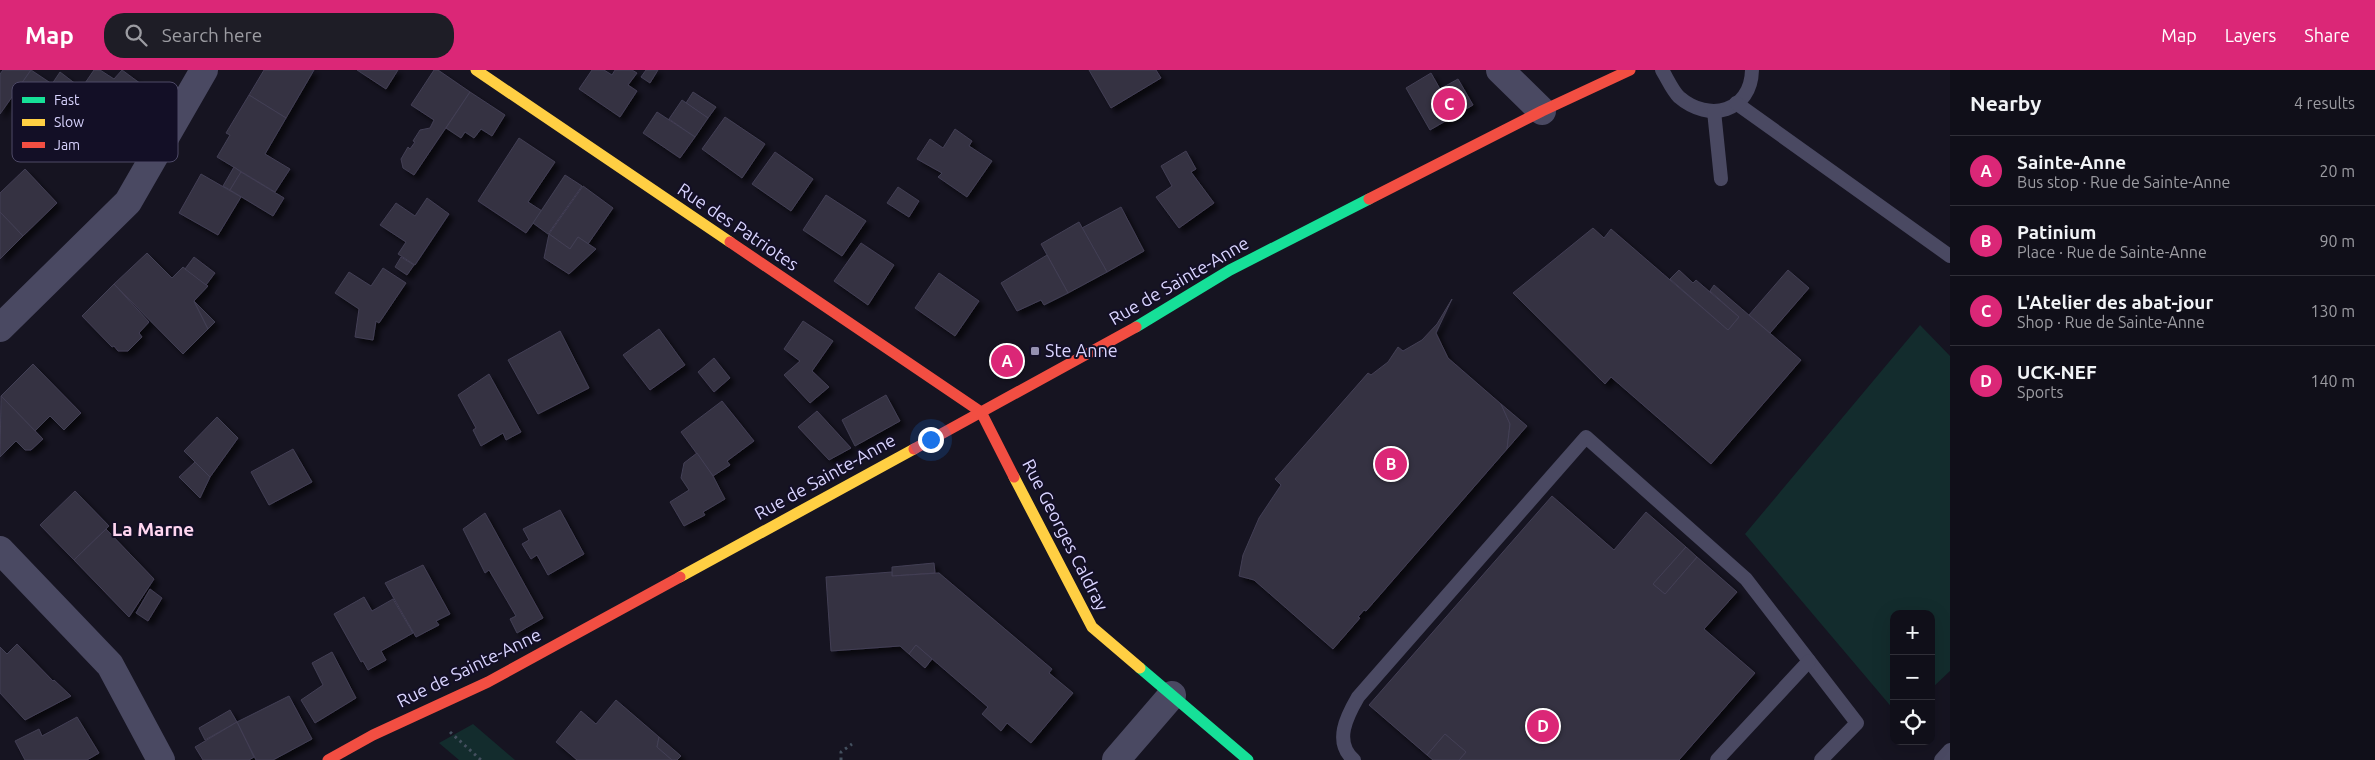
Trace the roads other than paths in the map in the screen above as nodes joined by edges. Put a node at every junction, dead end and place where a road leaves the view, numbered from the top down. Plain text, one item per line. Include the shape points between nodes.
1 (204, 70) edge
2 (476, 70) edge
3 (1500, 70) edge
4 (1630, 70) edge
5 (1662, 70) edge
6 (1752, 70) edge
7 (1736, 103) junction
8 (1542, 111) junction
9 (1714, 111) junction
10 (178, 115) edge
11 (151, 162) edge
12 (1721, 180) dead end
13 (1950, 256) edge
14 (0, 328) edge
15 (981, 412) junction
16 (0, 550) edge
17 (1809, 661) junction
18 (1172, 695) junction
19 (1950, 750) edge
20 (161, 760) edge
21 (328, 760) edge
22 (1116, 760) edge
23 (1248, 760) edge
24 (1354, 760) edge
25 (1717, 760) edge
26 (1821, 760) edge
27 (1941, 760) edge

1 - 10 street
2 - 15 street, Rue des Patriotes
3 - 8 street
4 - 8 street, Rue de Sainte-Anne
5 - 9 lane via 1678,96 1702,110
6 - 7 lane via 1752,85
7 - 9 lane via 1720,112
7 - 13 lane
8 - 15 street, Rue de Sainte-Anne via 1230,270 1136,327
9 - 12 lane
11 - 14 street via 128,202
15 - 18 street, Rue Georges Caldray via 1092,627
15 - 21 street, Rue de Sainte-Anne via 488,682
16 - 20 street via 110,665
17 - 24 lane via 1746,579 1586,437 1358,697 1347,716 1343,743
17 - 25 lane
17 - 26 lane via 1857,723
18 - 22 street
18 - 23 street, Rue Georges Caldray
19 - 27 lane

